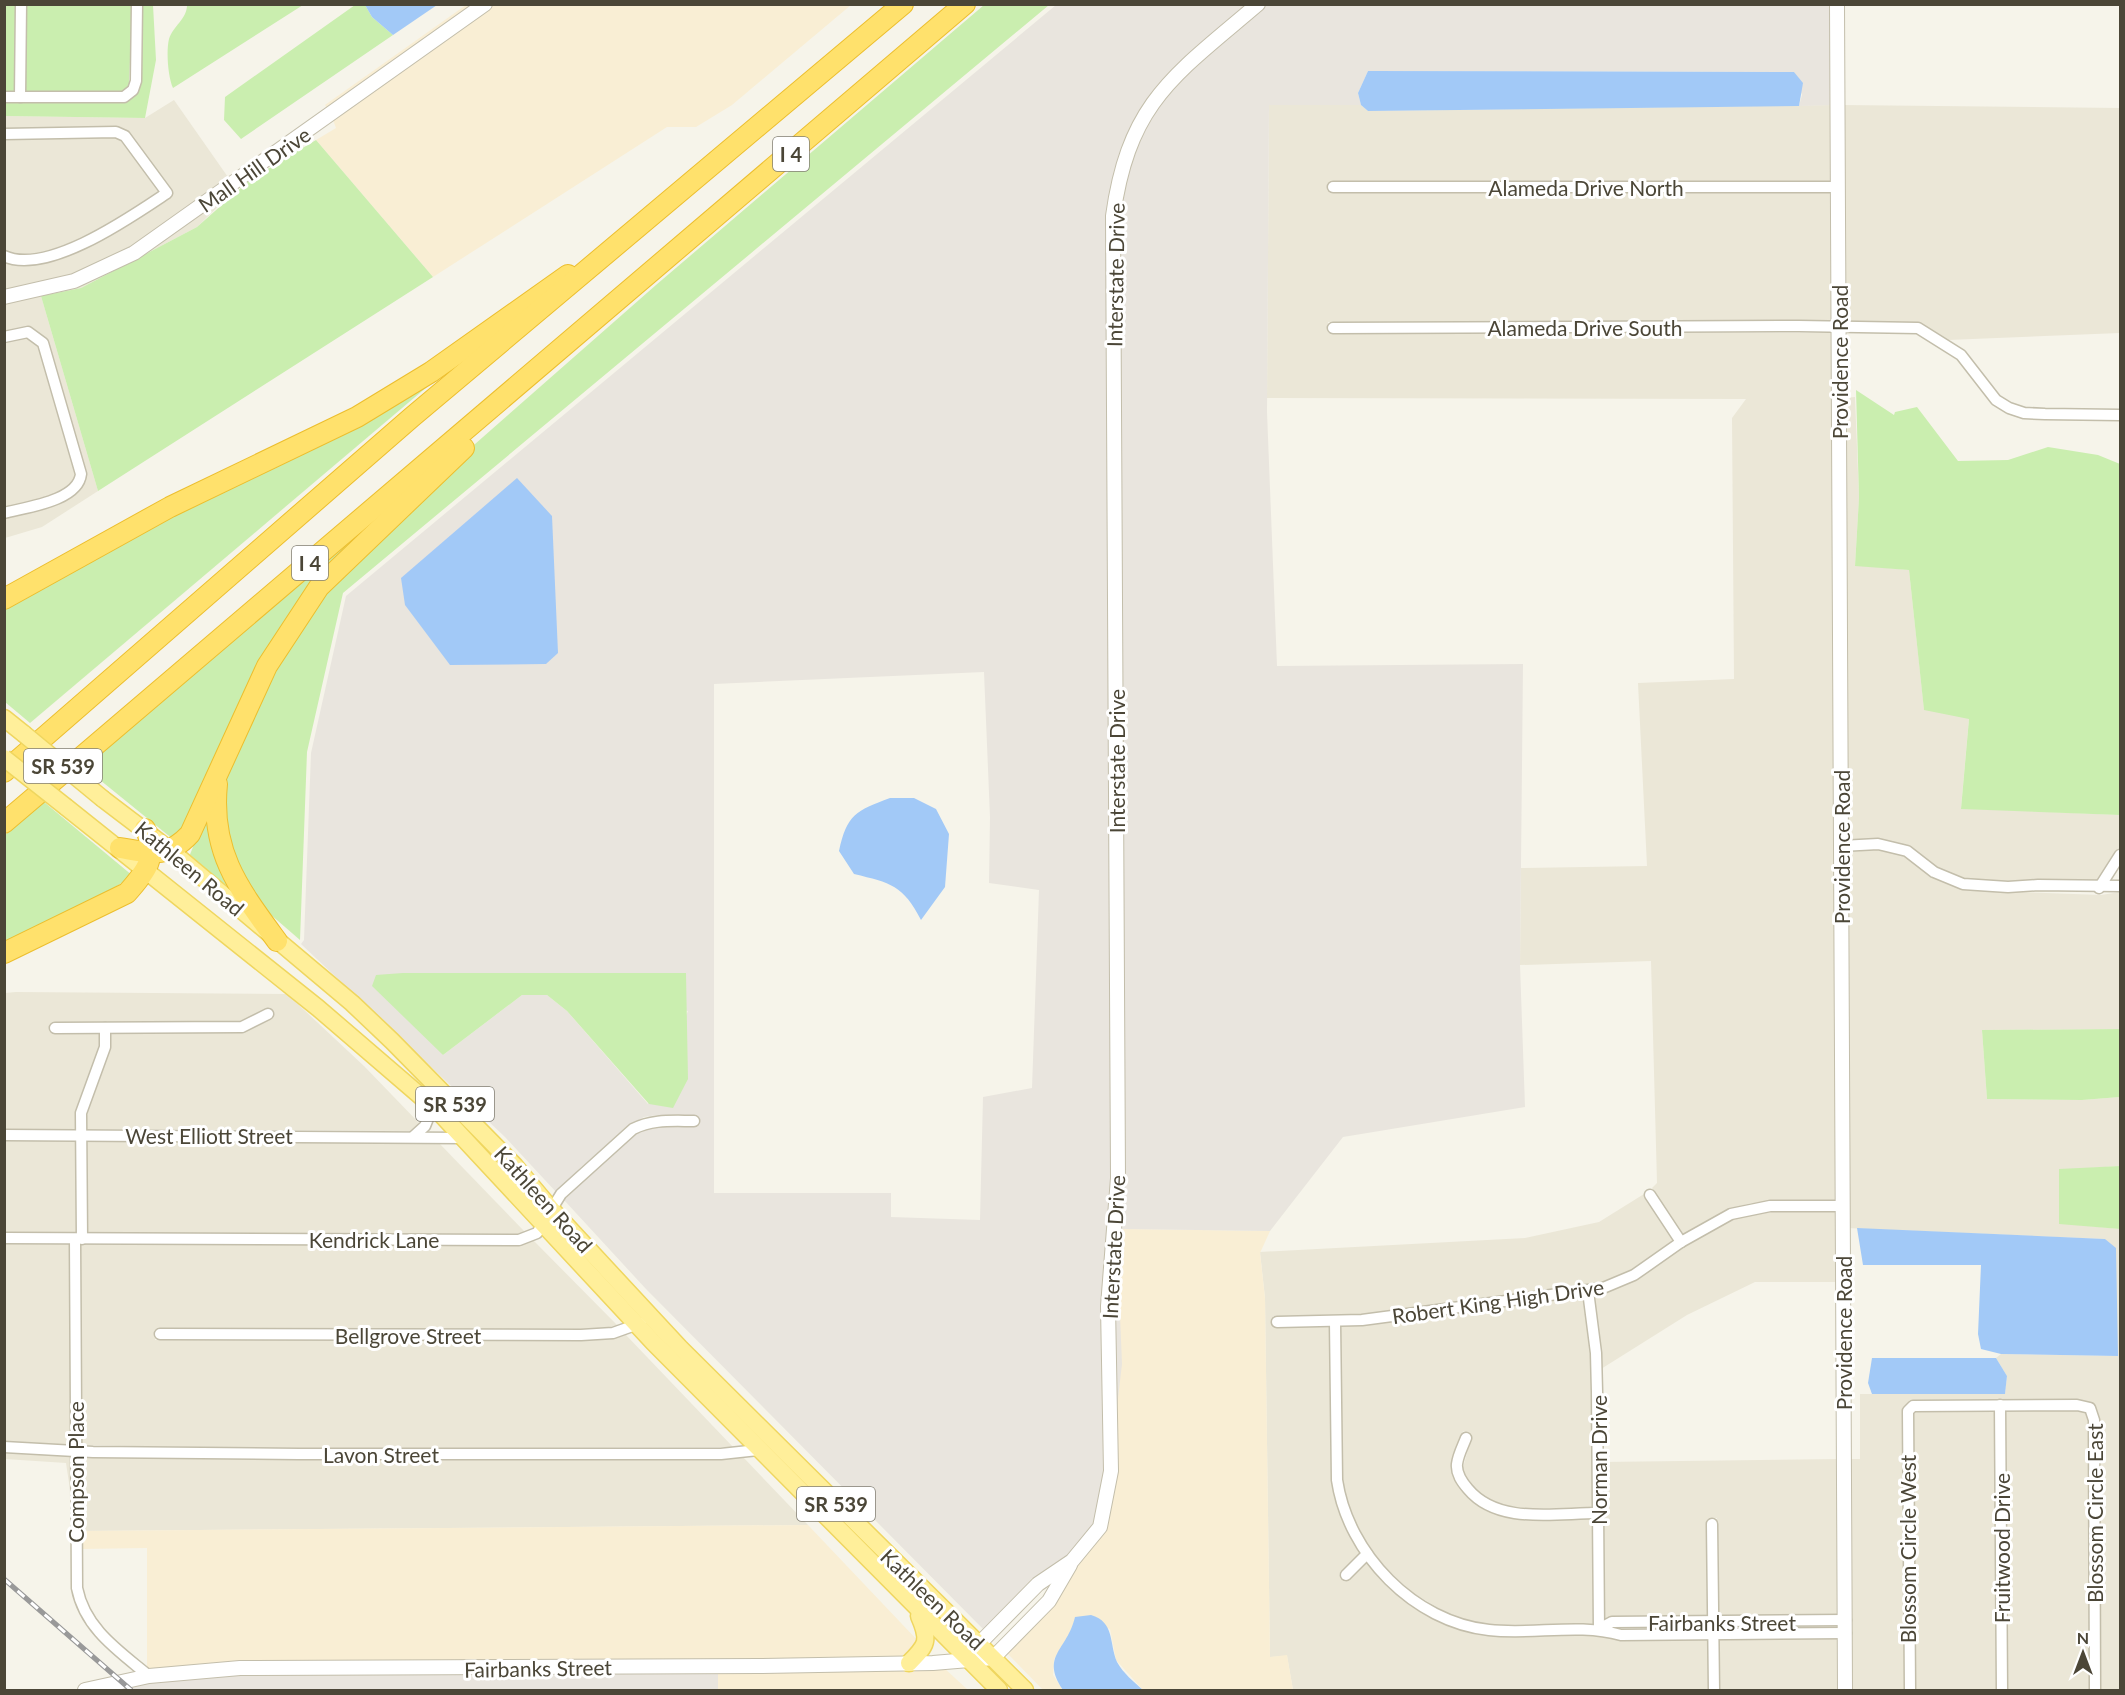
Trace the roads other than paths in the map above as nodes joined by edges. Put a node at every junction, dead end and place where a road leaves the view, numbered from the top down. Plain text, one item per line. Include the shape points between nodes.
1 (21, 4) edge
2 (137, 4) edge
3 (485, 4) edge
4 (903, 4) edge
5 (965, 4) edge
6 (1258, 4) edge
7 (1837, 4) edge
8 (4, 97) edge
9 (20, 97) junction
10 (4, 134) edge
11 (1838, 187) junction
12 (1333, 188) dead end
13 (4, 255) edge
14 (601, 261) junction
15 (4, 297) edge
16 (616, 303) junction
17 (1332, 328) dead end
18 (1838, 328) junction
19 (4, 337) edge
20 (2121, 415) edge
21 (4, 513) edge
22 (4, 599) edge
23 (4, 718) edge
24 (4, 758) edge
25 (220, 764) junction
26 (4, 772) edge
27 (4, 823) edge
28 (145, 829) joint
29 (1841, 846) junction
30 (120, 848) joint
31 (2121, 855) edge
32 (156, 858) junction
33 (2121, 886) edge
34 (2099, 888) junction
35 (278, 941) junction
36 (4, 953) edge
37 (268, 1014) dead end
38 (55, 1028) dead end
39 (105, 1028) junction
40 (433, 1106) junction
41 (694, 1121) dead end
42 (4, 1135) edge
43 (82, 1135) junction
44 (414, 1136) junction
45 (465, 1138) junction
46 (1650, 1194) dead end
47 (1842, 1206) junction
48 (548, 1217) junction
49 (4, 1238) edge
50 (79, 1239) junction
51 (1681, 1242) junction
52 (1588, 1291) junction
53 (652, 1317) junction
54 (1277, 1322) dead end
55 (1335, 1322) junction
56 (637, 1326) junction
57 (160, 1335) dead end
58 (2000, 1405) junction
59 (1466, 1438) dead end
60 (4, 1447) edge
61 (76, 1450) junction
62 (758, 1450) junction
63 (1598, 1513) junction
64 (1712, 1524) dead end
65 (1367, 1554) junction
66 (1072, 1561) junction
67 (1346, 1575) dead end
68 (915, 1607) junction
69 (1714, 1622) junction
70 (1846, 1626) junction
71 (1599, 1629) junction
72 (1714, 1635) junction
73 (978, 1643) junction
74 (993, 1658) junction
75 (967, 1659) junction
76 (909, 1663) junction
77 (149, 1676) junction
78 (85, 1690) edge
79 (999, 1690) edge
80 (1025, 1690) edge
81 (1714, 1690) edge
82 (1845, 1690) edge
83 (1910, 1690) edge
84 (2001, 1690) edge
85 (2095, 1690) edge

1 - 9 street
2 - 9 street via 133,90 124,97
3 - 15 street, Mall Hill Drive via 149,244 74,281
4 - 14 highway, I 4
5 - 16 highway, I 4
6 - 66 street, Interstate Drive via 1172,78 1158,95 1131,139 1122,164 1113,216 1118,1178 1108,1306 1111,1471 1100,1527
7 - 11 street, Providence Road
8 - 9 street
10 - 13 street via 116,132 125,136 167,193 110,231 44,258 26,261
11 - 12 street, Alameda Drive North
11 - 18 street, Providence Road
14 - 22 highway via 561,278 431,372 357,417 160,512
14 - 26 highway, I 4 via 412,417
16 - 25 highway via 319,587 267,666
16 - 27 highway, I 4
17 - 18 street, Alameda Drive South
18 - 20 street, Alameda Drive South via 1909,327 1928,333 1961,355 1996,400 2016,411
18 - 29 street, Providence Road
19 - 21 street via 28,332 43,343 81,474 71,493
23 - 28 main road, Kathleen Road / SR 539, bridge
24 - 30 main road, Kathleen Road / SR 539, bridge
25 - 32 highway via 190,834 180,846
25 - 35 highway via 215,802 220,846 242,893
28 - 32 highway
29 - 34 street via 1878,844 1907,850 1934,872 1964,884
29 - 47 street, Providence Road
30 - 32 highway
31 - 34 street
32 - 35 main road, Kathleen Road / SR 539
32 - 36 highway via 128,893
32 - 40 main road, Kathleen Road / SR 539 via 318,1008
33 - 34 street
35 - 48 main road, Kathleen Road / SR 539 via 352,1004 434,1083 515,1166
37 - 39 street via 242,1027
38 - 39 street
39 - 43 street, Compson Place via 105,1047 83,1104
40 - 44 street via 425,1126
40 - 45 main road, Kathleen Road / SR 539
41 - 48 street, Kendrick Lane via 658,1121 633,1129 561,1194
42 - 43 street, West Elliott Street
43 - 44 street, West Elliott Street
43 - 50 street, Compson Place
44 - 45 street, West Elliott Street
45 - 48 main road, Kathleen Road / SR 539
46 - 51 street
47 - 51 street, Robert King High Drive via 1753,1208 1731,1214
47 - 70 street, Providence Road
48 - 50 street, Kendrick Lane via 537,1233 519,1240
48 - 53 main road, Kathleen Road / SR 539
48 - 56 main road, Kathleen Road / SR 539
49 - 50 street, Kendrick Lane
50 - 61 street, Compson Place
51 - 52 street, Robert King High Drive via 1634,1275
52 - 55 street, Robert King High Drive
52 - 63 street, Norman Drive via 1596,1353
53 - 56 street, Bellgrove Street
53 - 73 main road, Kathleen Road / SR 539
54 - 55 street, Robert King High Drive
55 - 65 street, Fairbanks Street via 1337,1480 1345,1515
56 - 57 street, Bellgrove Street via 613,1333 581,1335
56 - 62 main road, Kathleen Road / SR 539
58 - 83 street, Blossom Circle West via 1911,1408 1907,1421
58 - 84 street, Fruitwood Drive
58 - 85 street, Blossom Circle East via 2090,1408 2094,1420
59 - 63 street via 1458,1473 1486,1505 1513,1514
60 - 61 street, Lavon Street
61 - 62 street, Lavon Street via 721,1454
61 - 77 street, Compson Place via 75,1562 79,1600 101,1636
62 - 68 main road, Kathleen Road / SR 539
63 - 71 street, Norman Drive
64 - 69 street
65 - 67 street
65 - 71 street, Fairbanks Street via 1410,1597 1451,1621 1490,1630
66 - 73 street, Interstate Drive via 1038,1584
66 - 74 street, Interstate Drive via 1049,1601
68 - 75 main road, Kathleen Road / SR 539
68 - 76 main road via 927,1635 922,1649
69 - 70 street, Fairbanks Street
69 - 71 street, Fairbanks Street via 1612,1622
69 - 72 street
70 - 72 street, Fairbanks Street
70 - 82 street, Providence Road
71 - 72 street, Fairbanks Street via 1621,1635
72 - 81 street
73 - 74 main road, Kathleen Road / SR 539
73 - 75 street, Interstate Drive
74 - 75 street, Fairbanks Street
74 - 80 main road, Kathleen Road / SR 539
75 - 76 street, Fairbanks Street
75 - 79 main road, Kathleen Road / SR 539
76 - 77 street, Fairbanks Street via 240,1668
77 - 78 street, Fairbanks Street

